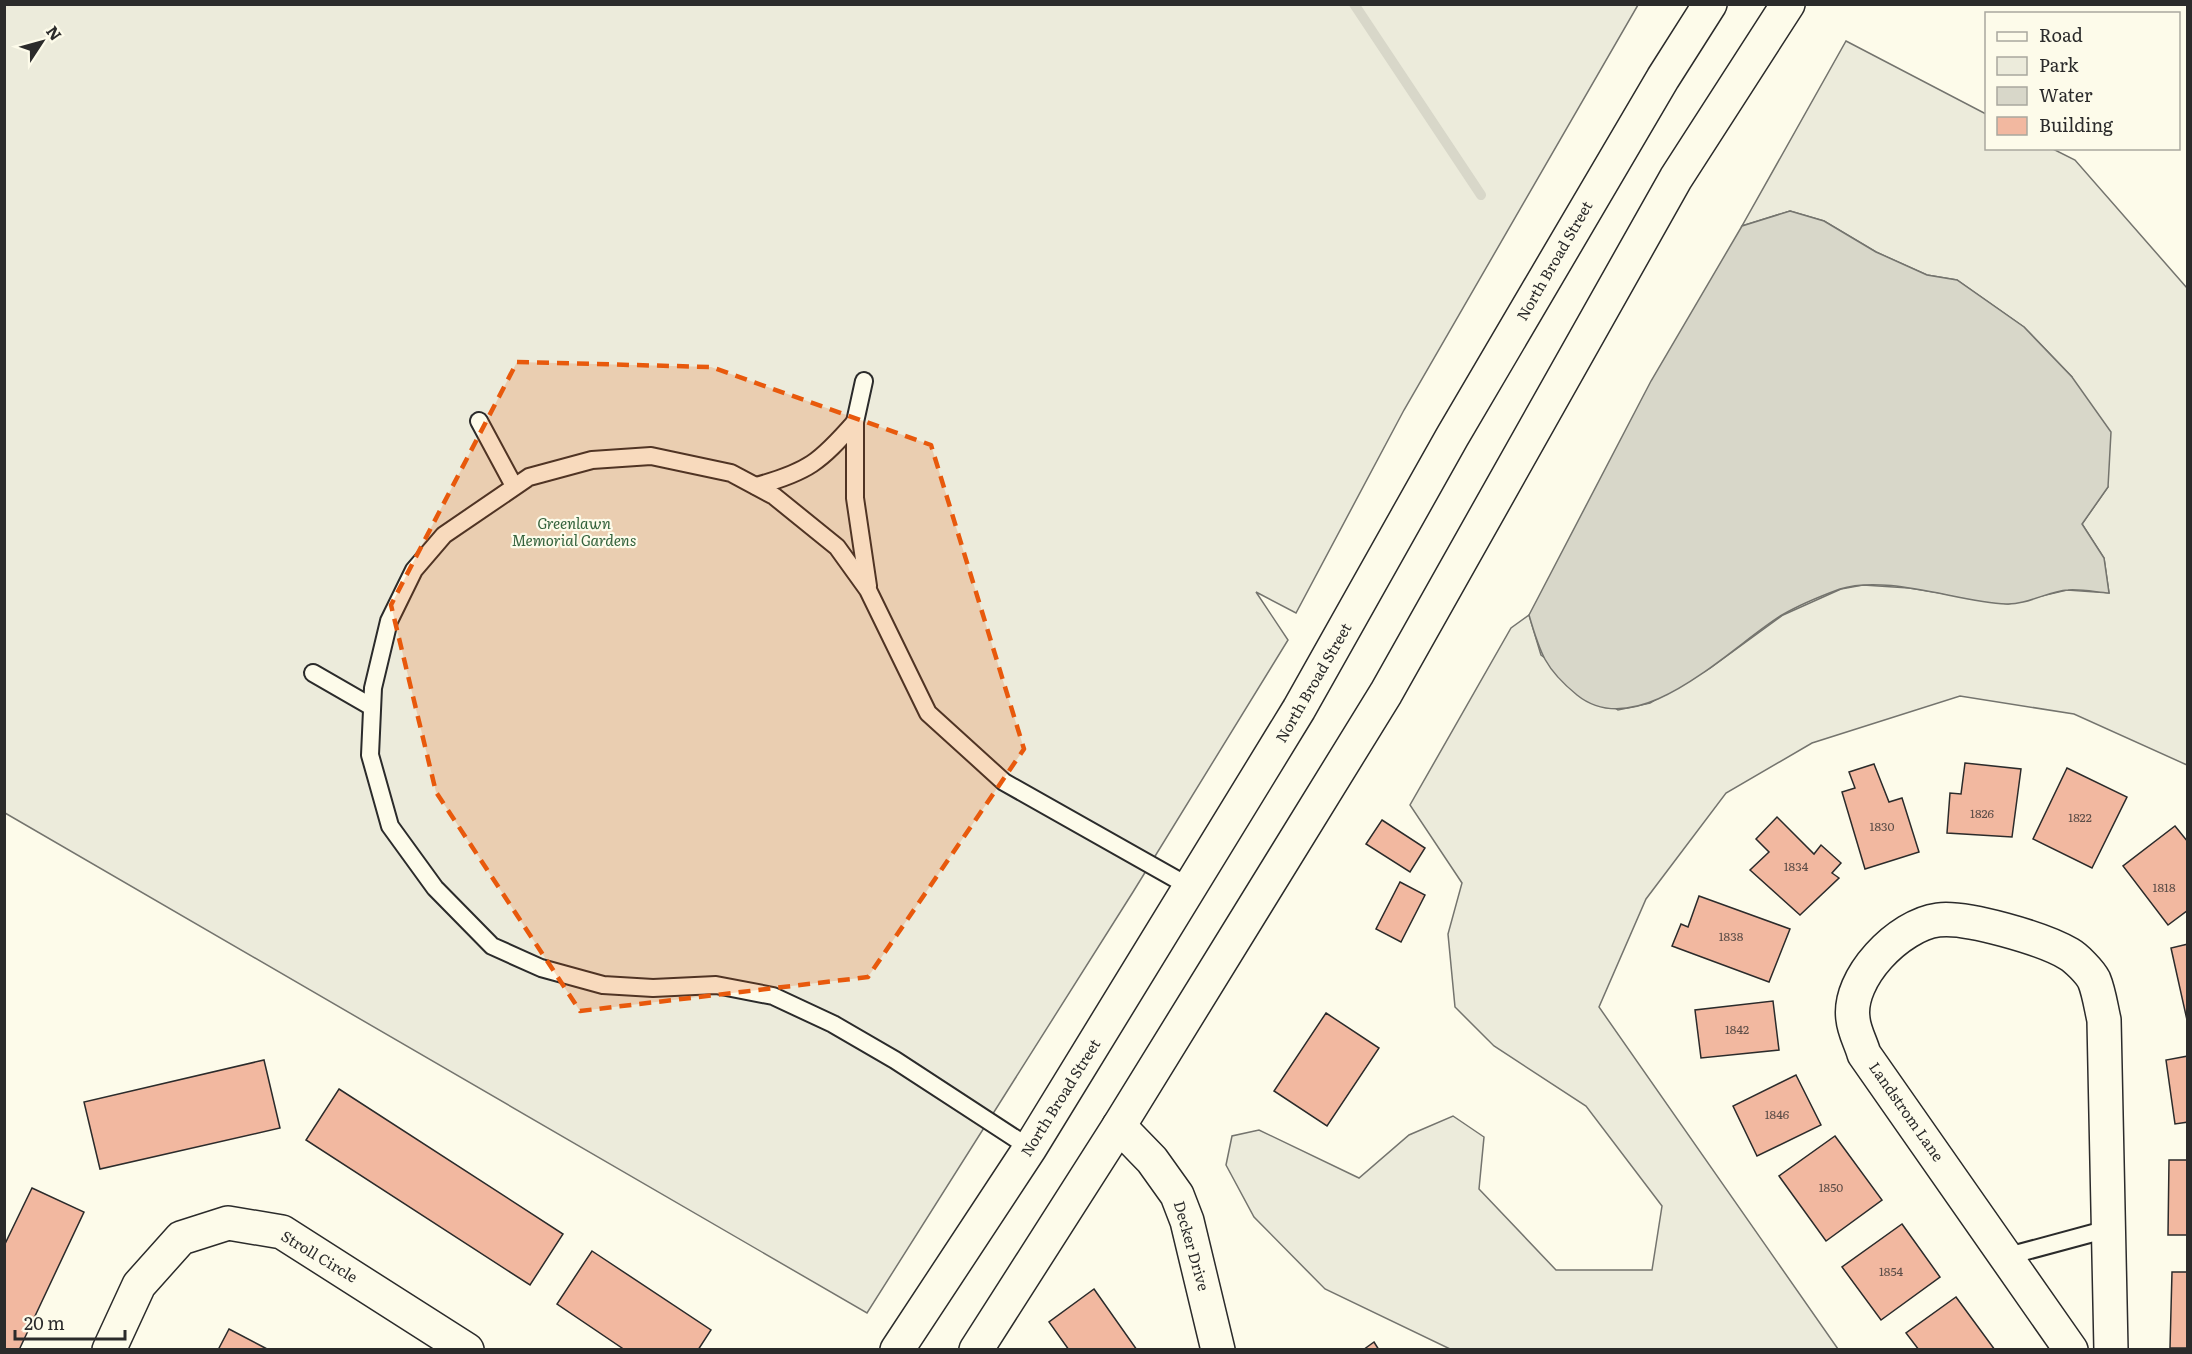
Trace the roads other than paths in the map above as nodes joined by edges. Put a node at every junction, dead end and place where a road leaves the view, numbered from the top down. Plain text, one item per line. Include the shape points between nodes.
1 (1710, 4) edge
2 (1788, 4) edge
3 (864, 381) dead end
4 (479, 421) dead end
5 (855, 422) junction
6 (514, 486) junction
7 (756, 486) junction
8 (868, 590) junction
9 (314, 673) dead end
10 (372, 707) junction
11 (1190, 887) junction
12 (1119, 1126) junction
13 (1030, 1148) junction
14 (2108, 1229) junction
15 (2007, 1256) junction
16 (109, 1350) edge
17 (467, 1350) edge
18 (897, 1350) edge
19 (976, 1350) edge
20 (1218, 1350) edge
21 (2071, 1350) edge
22 (2111, 1350) edge

1 - 11 main road, North Broad Street via 1452,437 1335,647
2 - 12 main road via 1676,178 1386,693
3 - 5 lane
4 - 6 lane
5 - 7 lane via 826,455 802,471
5 - 8 lane via 855,498
6 - 7 lane via 529,477 592,460 651,456 731,473
6 - 10 lane via 444,535 414,570 389,621
7 - 8 lane via 837,547
8 - 11 lane via 928,713 1004,782
9 - 10 lane
10 - 13 lane via 370,755 390,826 435,888 492,946 541,968 603,985 716,985 773,996 895,1059
11 - 13 main road, North Broad Street
12 - 19 main road
12 - 20 main road, Decker Drive via 1152,1160 1177,1195
13 - 18 main road, North Broad Street
14 - 15 lane
14 - 15 main road, Landstrom Lane via 2104,1020 2093,979 2070,954 2035,939 1970,922 1938,920 1908,930 1879,955 1858,987 1852,1018 1864,1054
14 - 22 main road, Landstrom Lane
15 - 21 main road, Landstrom Lane
16 - 17 main road, Stroll Circle via 139,1285 181,1238 228,1222 282,1232

